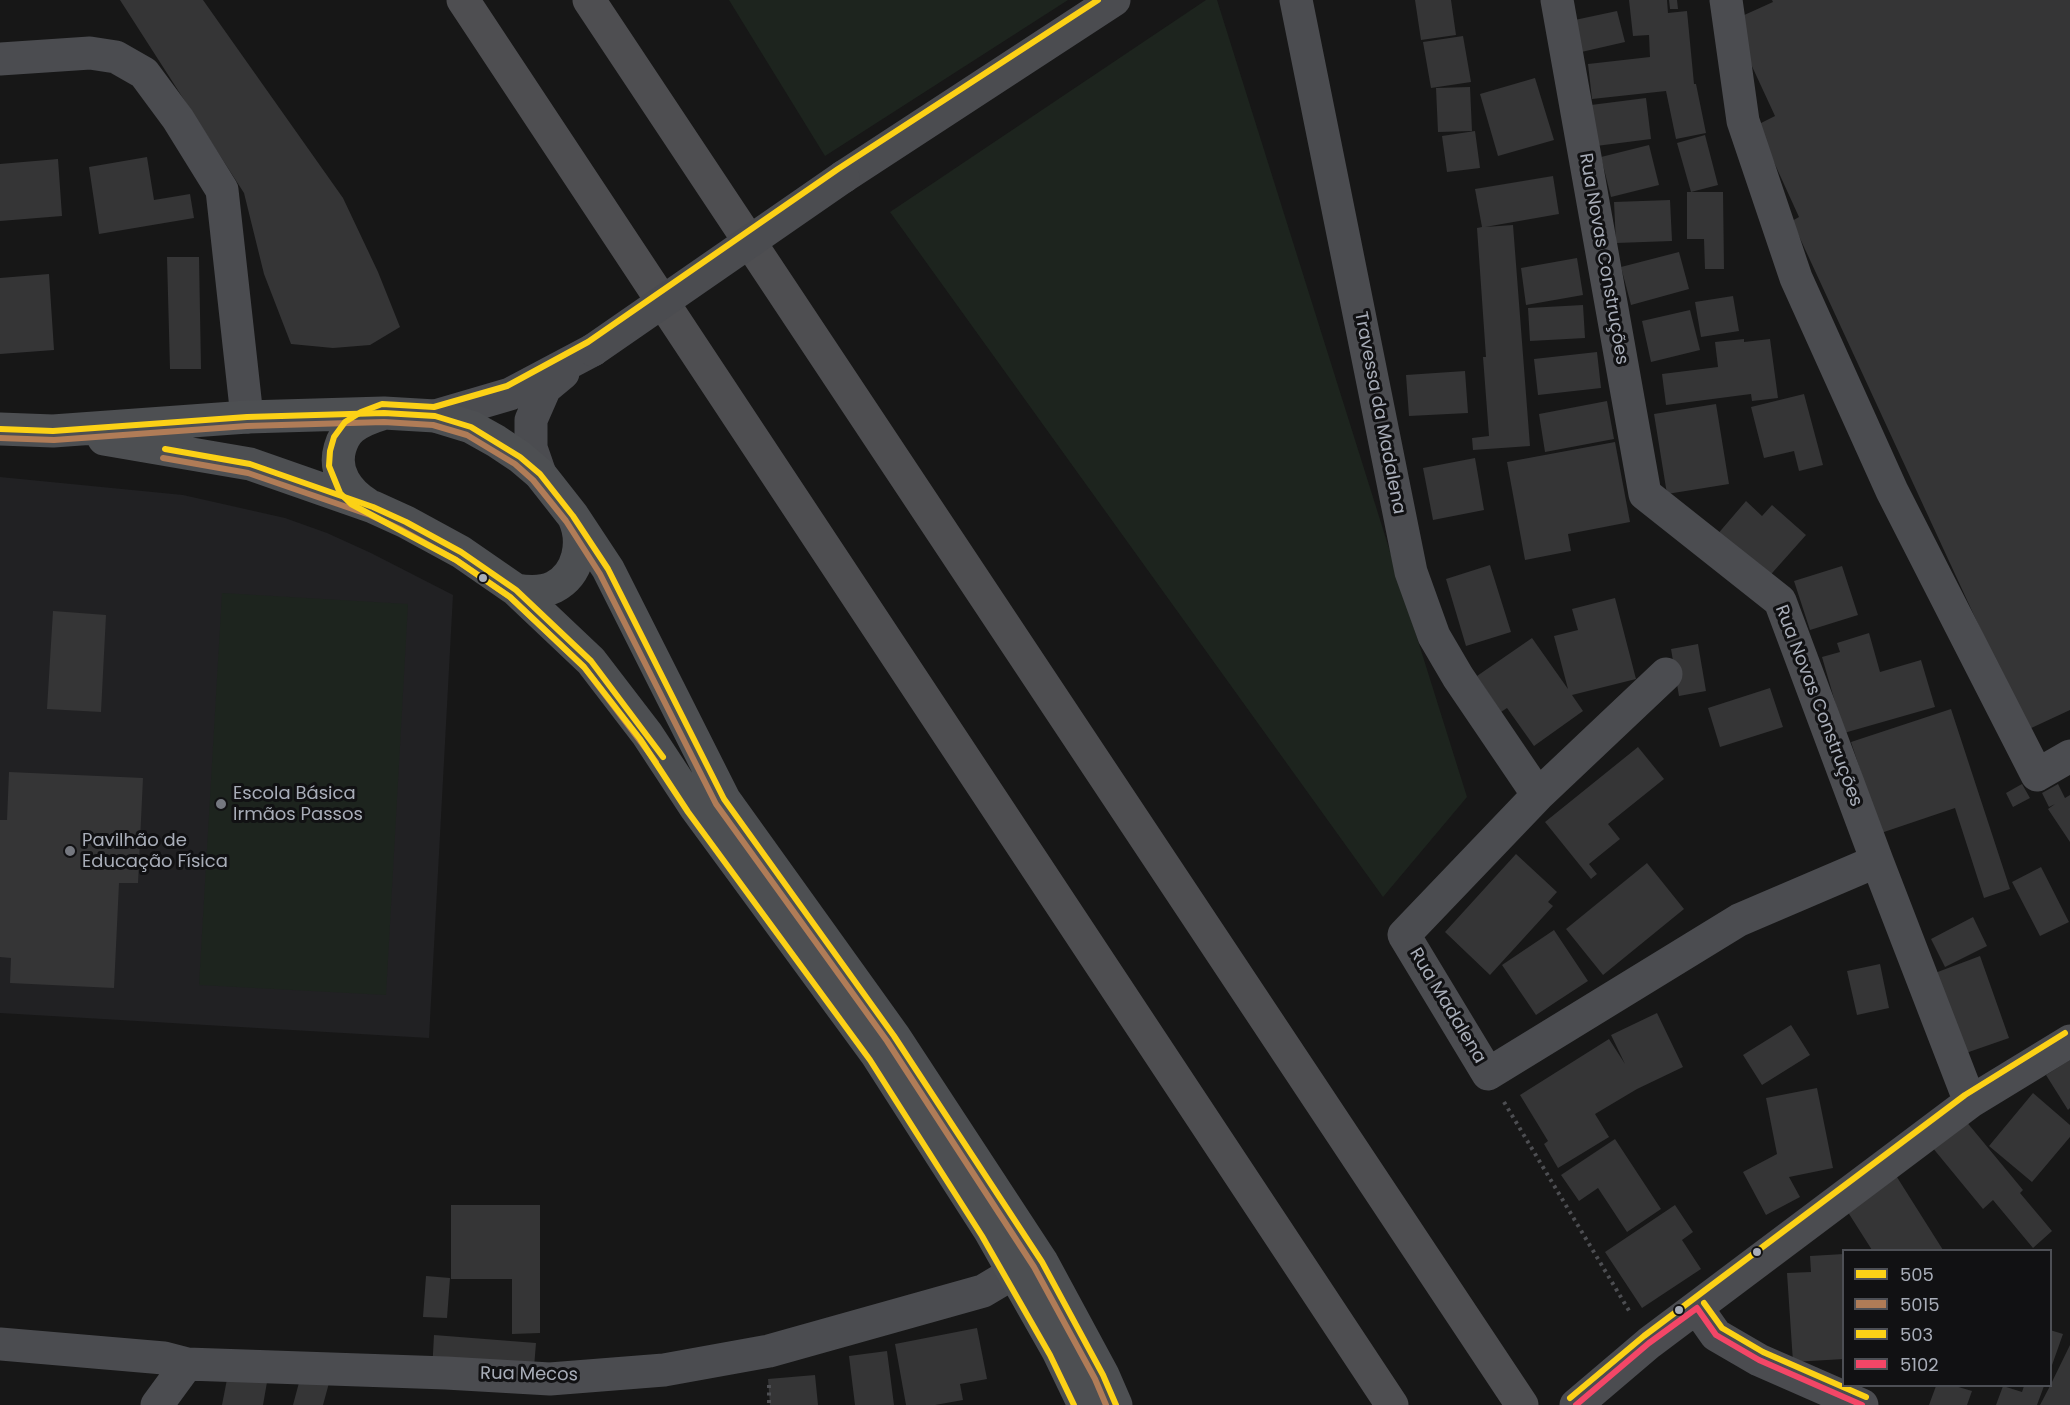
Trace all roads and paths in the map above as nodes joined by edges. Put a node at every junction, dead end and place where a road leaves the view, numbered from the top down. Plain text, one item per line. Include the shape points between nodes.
1 (464, 0) edge
2 (589, 0) edge
3 (1114, 0) edge
4 (1296, 0) edge
5 (1557, 0) edge
6 (1726, 0) edge
7 (0, 59) edge
8 (593, 350) junction
9 (384, 413) junction
10 (435, 416) junction
11 (246, 417) junction
12 (0, 429) edge
13 (52, 431) junction
14 (540, 474) junction
15 (373, 507) junction
16 (573, 516) junction
17 (516, 590) junction
18 (1666, 674) dead end
19 (2070, 756) edge
20 (1538, 795) junction
21 (1877, 861) junction
22 (2070, 1041) edge
23 (1488, 1074) junction
24 (1970, 1102) junction
25 (1028, 1267) junction
26 (1697, 1308) junction
27 (1648, 1343) junction
28 (0, 1344) edge
29 (187, 1364) junction
30 (157, 1405) edge
31 (1084, 1405) edge
32 (1116, 1405) edge
33 (1392, 1405) edge
34 (1522, 1405) edge
35 (1576, 1405) edge
36 (1862, 1405) edge

1 - 33 highway
2 - 34 highway
3 - 8 street, bridge via 843,177
4 - 20 street, Travessa da Madalena via 1411,572 1434,636
5 - 21 street, Rua Novas Construções via 1645,494 1780,601
6 - 19 street via 1743,121 1792,266 1892,491 2037,775
7 - 11 street via 90,53 116,57 144,73 178,119 222,190
8 - 10 street via 510,394
8 - 14 street via 544,388 531,420 531,448
9 - 10 main road
9 - 11 main road
9 - 15 main road via 350,429 339,452 338,466 348,488
10 - 14 main road via 471,427
11 - 13 main road
12 - 13 main road
13 - 15 main road via 250,464
14 - 16 main road
15 - 17 main road via 461,552
16 - 17 main road via 581,542 567,577 553,588 538,592
16 - 25 main road via 608,569 724,799 894,1036
17 - 25 main road via 591,662 647,734
18 - 20 street, Rua Madalena
20 - 23 street, Rua Madalena via 1404,935
21 - 23 street, Rua Madalena via 1739,920
21 - 24 street, Rua Novas Construções
22 - 24 street
23 - 27 path
24 - 26 street
25 - 29 street, Rua Mecos via 983,1290 769,1351 664,1370 550,1379
25 - 31 main road via 1058,1351
25 - 32 main road via 1103,1375
26 - 27 street
26 - 36 street via 1716,1335
27 - 35 street
28 - 29 street, Rua Mecos via 164,1358
29 - 30 street

